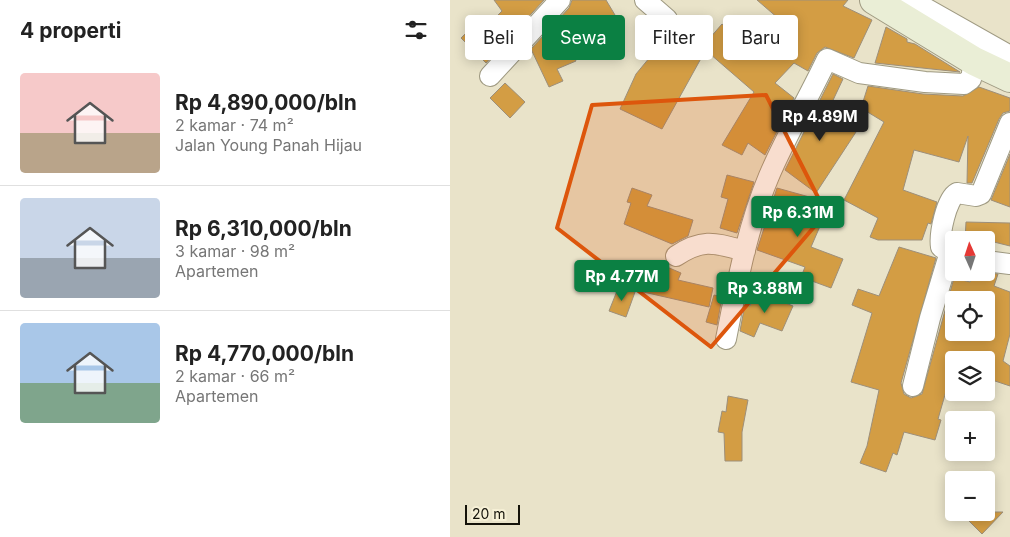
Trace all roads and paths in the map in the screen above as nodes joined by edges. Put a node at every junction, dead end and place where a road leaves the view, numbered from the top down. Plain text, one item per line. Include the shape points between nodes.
1 (560, 0) edge
2 (645, 0) edge
3 (874, 0) edge
4 (911, 0) edge
5 (662, 15) edge
6 (1010, 56) edge
7 (974, 61) junction
8 (490, 76) dead end
9 (1010, 78) edge
10 (1010, 123) edge
11 (744, 251) junction
12 (945, 251) edge
13 (676, 256) dead end
14 (995, 262) edge
15 (1010, 264) edge
16 (945, 274) edge
17 (726, 339) dead end
18 (913, 386) dead end

1 - 8 street
2 - 5 street
3 - 7 street
4 - 6 street
7 - 9 street
7 - 11 street via 971,79 964,84 859,73 827,60 784,141
10 - 12 street via 981,194 957,193 951,198 939,236
11 - 13 street via 711,242 691,246
11 - 17 street
14 - 15 street
16 - 18 street

